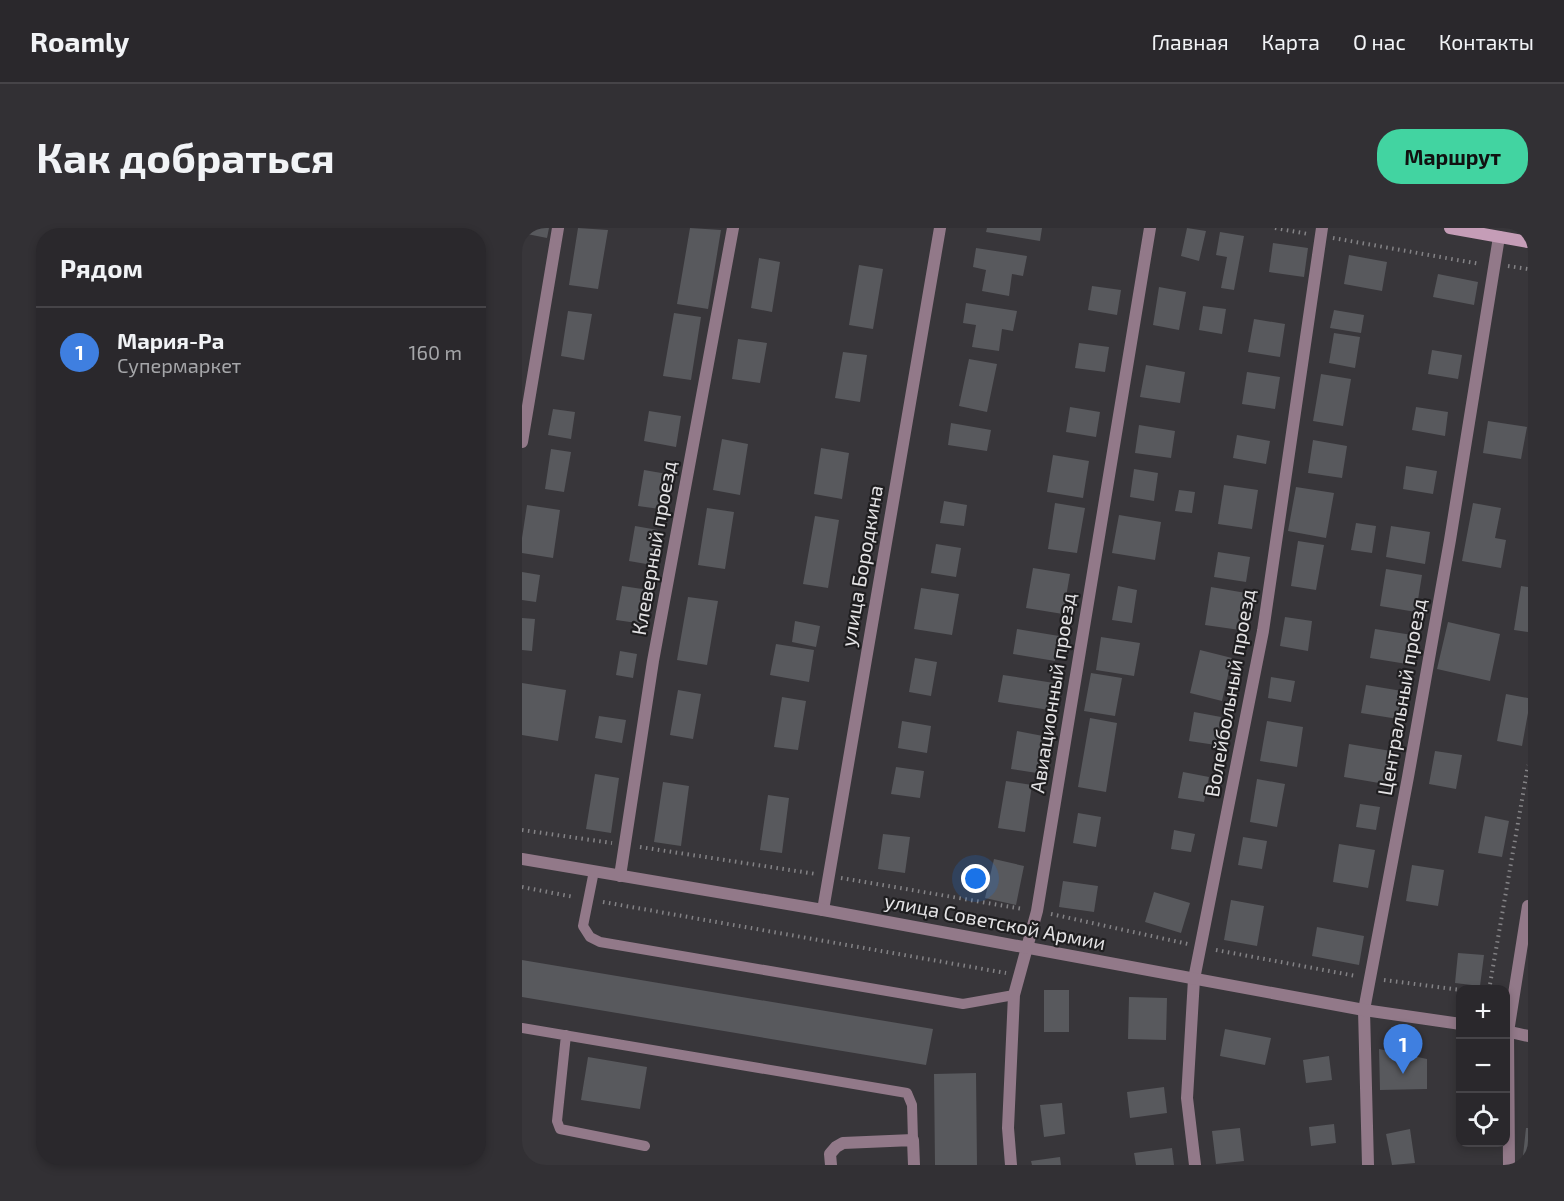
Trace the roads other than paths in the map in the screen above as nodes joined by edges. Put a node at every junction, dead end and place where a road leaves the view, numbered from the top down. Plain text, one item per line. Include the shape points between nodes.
1 (558, 228) edge
2 (733, 228) edge
3 (940, 228) edge
4 (1150, 228) edge
5 (1450, 228) edge
6 (1321, 232) edge
7 (1499, 237) junction
8 (1528, 242) edge
9 (522, 442) edge
10 (522, 859) edge
11 (594, 872) junction
12 (620, 876) junction
13 (1528, 906) edge
14 (823, 910) junction
15 (1027, 949) junction
16 (1194, 979) junction
17 (1014, 995) junction
18 (1365, 1010) junction
19 (1510, 1013) edge
20 (1456, 1023) edge
21 (522, 1028) edge
22 (1510, 1032) edge
23 (566, 1035) junction
24 (1528, 1036) edge
25 (1507, 1039) edge
26 (913, 1140) junction
27 (645, 1146) dead end
28 (831, 1165) edge
29 (914, 1165) edge
30 (1011, 1165) edge
31 (1196, 1165) edge
32 (1368, 1165) edge
33 (1509, 1165) edge

1 - 9 street
2 - 12 street, Клеверный проезд via 653,661
3 - 14 street, улица Бородкина
4 - 15 street, Авиационный проезд
5 - 7 main road
6 - 16 street, Волейбольный проезд via 1263,631
7 - 8 main road
7 - 18 street, Центральный проезд via 1446,563
10 - 11 street, улица Советской Армии
11 - 12 street, улица Советской Армии
11 - 17 lane via 583,926 590,937 600,942 963,1004
12 - 14 street, улица Советской Армии
13 - 19 street
14 - 15 street, улица Советской Армии
15 - 16 street, улица Советской Армии
15 - 17 street, Авиационный проезд
16 - 18 street, улица Советской Армии
16 - 31 street, Волейбольный проезд via 1187,1098
17 - 30 street, Авиационный проезд via 1008,1128
18 - 20 street, улица Советской Армии
18 - 32 street, Центральный проезд
21 - 23 lane
22 - 24 street
23 - 26 lane via 907,1093 912,1106
23 - 27 lane via 557,1121 560,1129
25 - 33 street
26 - 28 street via 843,1143 830,1154
26 - 29 street

